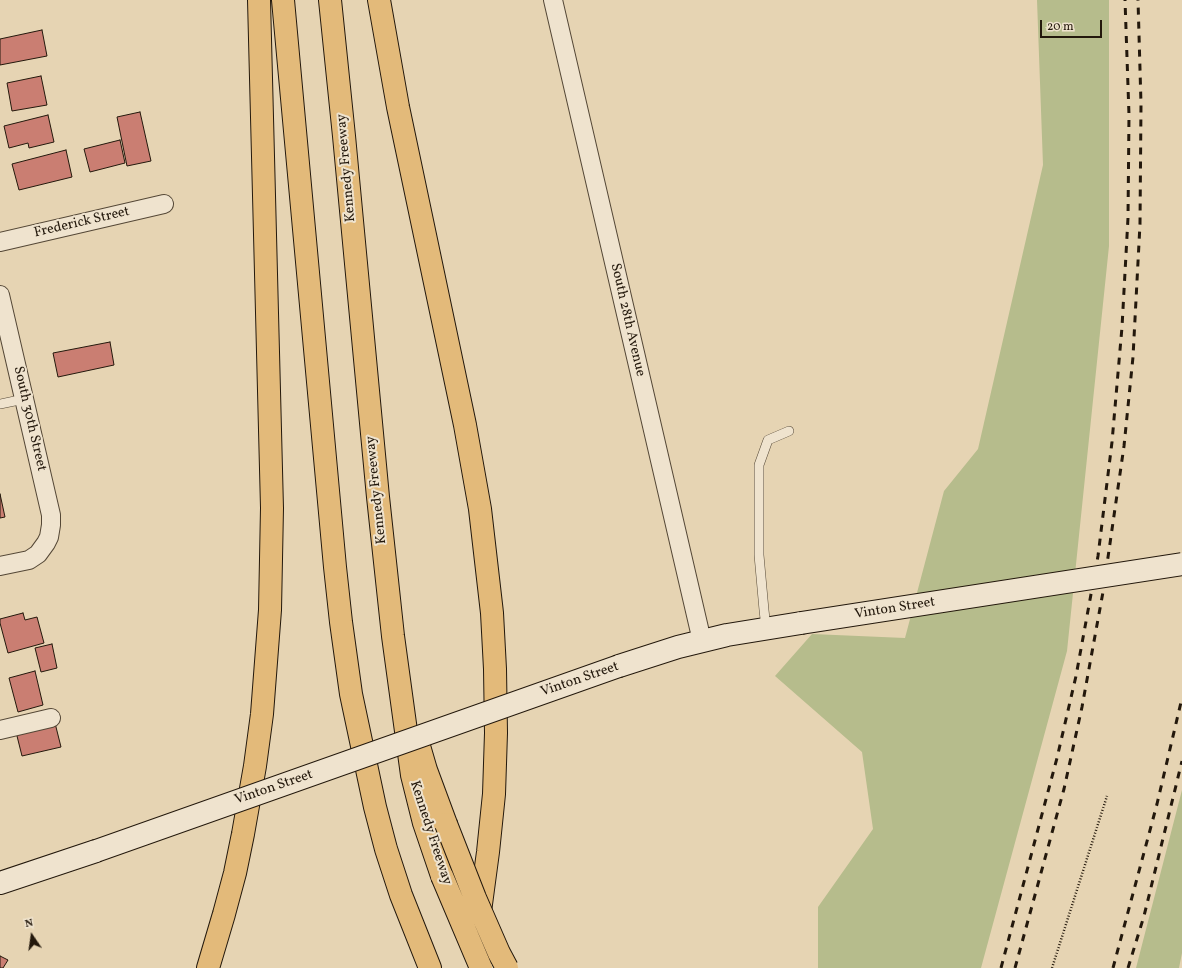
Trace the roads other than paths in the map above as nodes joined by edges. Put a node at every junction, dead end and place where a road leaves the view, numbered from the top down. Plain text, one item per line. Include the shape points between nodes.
1 (259, 0) edge
2 (284, 0) edge
3 (330, 0) edge
4 (379, 0) edge
5 (553, 0) edge
6 (164, 204) dead end
7 (0, 242) edge
8 (0, 295) edge
9 (24, 399) junction
10 (0, 404) edge
11 (789, 431) dead end
12 (1182, 564) edge
13 (0, 566) edge
14 (766, 628) junction
15 (702, 641) junction
16 (400, 688) junction
17 (50, 718) dead end
18 (0, 730) edge
19 (0, 883) edge
20 (427, 961) edge
21 (208, 968) edge
22 (473, 968) edge
23 (481, 968) edge
24 (507, 968) edge

1 - 21 highway via 272,508 270,610 255,766 235,873
2 - 20 highway via 335,567 351,694 386,849
3 - 16 highway, Kennedy Freeway via 378,497
4 - 22 highway via 398,106 465,425 480,509 492,613 496,733 494,794
5 - 15 street, South 28th Avenue
6 - 7 street, Frederick Street
8 - 9 street, South 30th Street
9 - 10 lane
9 - 13 street, South 30th Street via 51,515 51,525 49,538 38,554 29,560
11 - 14 lane via 768,440 758,465 759,555
12 - 14 street, Vinton Street, bridge
14 - 15 street, Vinton Street
15 - 19 street, Vinton Street, bridge via 619,666
16 - 23 highway, Kennedy Freeway, bridge via 412,775 424,823 442,876
16 - 24 highway, bridge via 446,824 475,898
17 - 18 street

